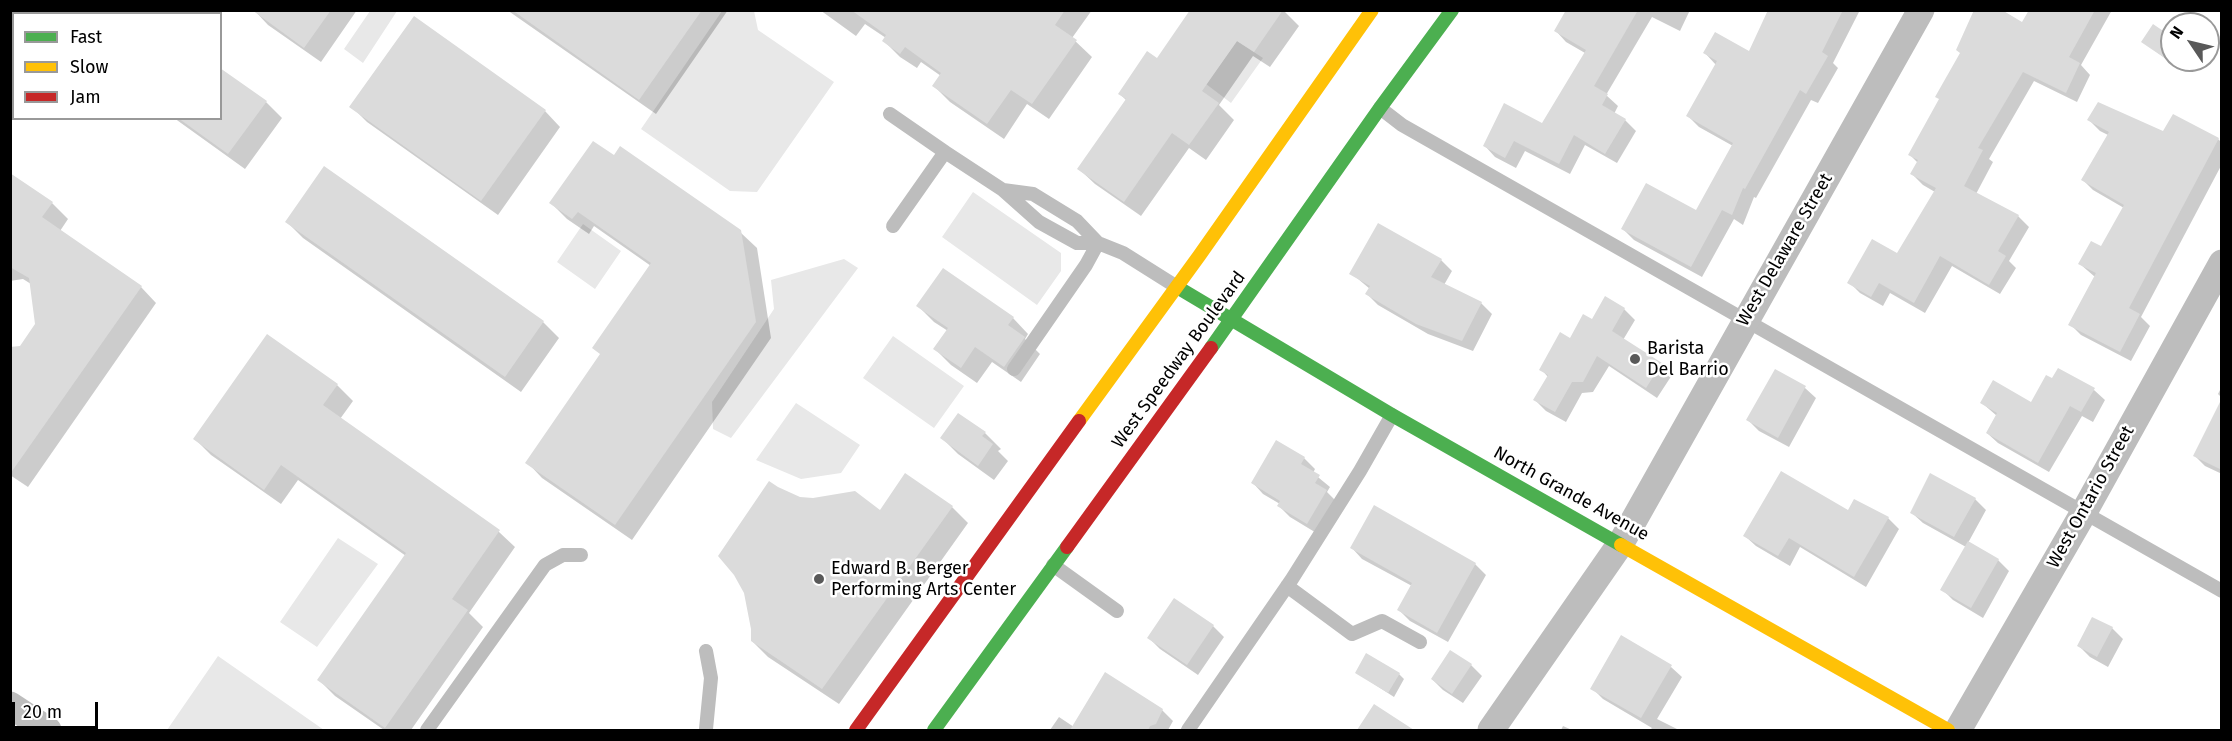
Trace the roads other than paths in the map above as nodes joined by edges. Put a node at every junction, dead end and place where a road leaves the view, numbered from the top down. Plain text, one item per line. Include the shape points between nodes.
1 (1372, 10) edge
2 (1452, 10) edge
3 (1921, 10) edge
4 (1380, 108) junction
5 (890, 114) dead end
6 (945, 152) junction
7 (1004, 190) junction
8 (893, 226) dead end
9 (1098, 243) junction
10 (2222, 263) edge
11 (1177, 287) junction
12 (1232, 319) junction
13 (1746, 319) junction
14 (1014, 369) dead end
15 (1392, 415) junction
16 (2084, 512) junction
17 (1621, 543) junction
18 (581, 555) dead end
19 (1053, 565) junction
20 (1287, 586) junction
21 (2222, 591) edge
22 (1117, 611) dead end
23 (1420, 642) dead end
24 (706, 651) dead end
25 (10, 705) edge
26 (706, 729) edge
27 (48, 730) edge
28 (427, 730) edge
29 (856, 730) edge
30 (934, 730) edge
31 (1188, 730) edge
32 (1491, 730) edge
33 (1948, 730) edge
34 (1958, 730) edge

1 - 11 main road
2 - 4 main road, West Speedway Boulevard
3 - 13 street, West Delaware Street
4 - 12 main road, West Speedway Boulevard
4 - 13 lane via 1402,125
5 - 6 lane
6 - 7 lane
6 - 8 lane
7 - 9 lane via 1033,194 1077,221
7 - 9 lane via 1039,222 1077,243
9 - 11 lane via 1123,253
9 - 14 lane
10 - 16 street, West Ontario Street
11 - 12 main road, North Grande Avenue
11 - 29 main road
12 - 15 main road, North Grande Avenue
12 - 19 main road, West Speedway Boulevard
13 - 16 lane
13 - 17 street, West Delaware Street
15 - 17 main road, North Grande Avenue
15 - 20 lane
16 - 21 lane
16 - 34 street, West Ontario Street
17 - 32 street, West Delaware Street
17 - 33 main road, North Grande Avenue
18 - 28 lane via 563,555 545,565
19 - 22 lane
19 - 30 main road, West Speedway Boulevard
20 - 23 lane via 1352,634 1382,621
20 - 31 lane
24 - 26 lane via 711,678
25 - 27 street

